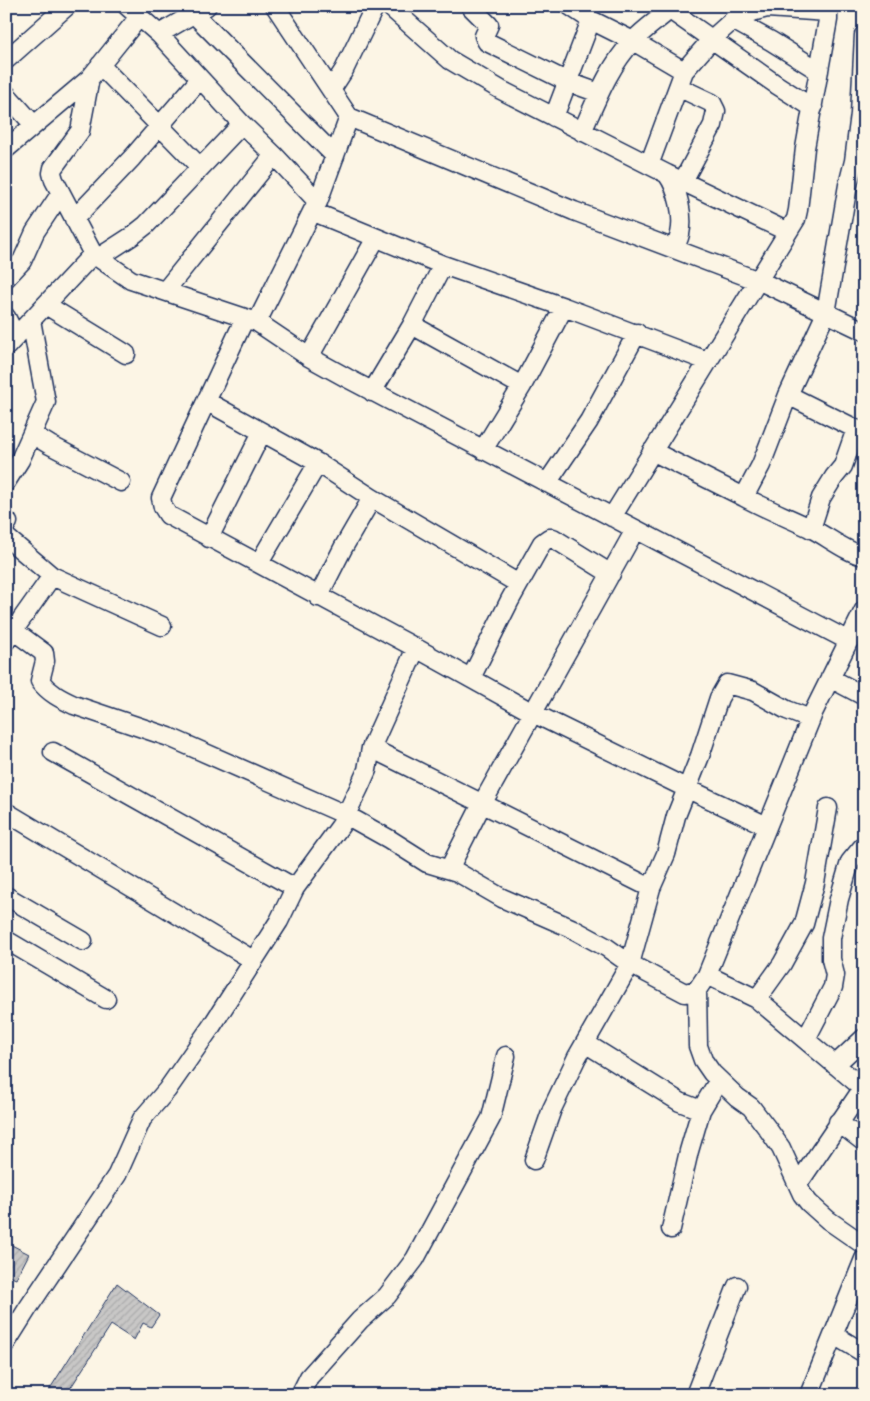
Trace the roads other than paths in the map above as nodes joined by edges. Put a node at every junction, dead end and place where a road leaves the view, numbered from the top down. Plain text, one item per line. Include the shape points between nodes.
1 (67, 6) edge
2 (274, 6) edge
3 (375, 6) edge
4 (389, 6) edge
5 (470, 6) edge
6 (672, 8) edge
7 (828, 9) edge
8 (192, 11) edge
9 (133, 12) edge
10 (583, 12) edge
11 (733, 20) junction
12 (159, 34) junction
13 (864, 35) edge
14 (712, 39) junction
15 (633, 40) junction
16 (6, 60) edge
17 (819, 71) junction
18 (95, 72) junction
19 (862, 73) edge
20 (200, 79) junction
21 (681, 79) junction
22 (568, 82) junction
23 (331, 90) junction
24 (6, 94) edge
25 (599, 94) junction
26 (813, 108) junction
27 (862, 114) edge
28 (349, 117) junction
29 (554, 117) junction
30 (242, 124) junction
31 (34, 125) junction
32 (159, 127) junction
33 (582, 132) junction
34 (6, 149) edge
35 (274, 155) junction
36 (335, 156) junction
37 (859, 163) edge
38 (649, 165) junction
39 (200, 167) junction
40 (667, 174) junction
41 (683, 181) junction
42 (61, 193) junction
43 (316, 207) junction
44 (74, 218) junction
45 (788, 232) junction
46 (376, 238) junction
47 (675, 249) junction
48 (95, 256) junction
49 (442, 265) junction
50 (6, 278) edge
51 (757, 280) junction
52 (165, 291) junction
53 (46, 305) junction
54 (564, 307) junction
55 (826, 313) junction
56 (6, 317) edge
57 (31, 320) junction
58 (251, 320) junction
59 (412, 325) junction
60 (864, 331) edge
61 (637, 333) junction
62 (11, 342) edge
63 (126, 354) dead end
64 (309, 357) junction
65 (707, 361) junction
66 (522, 386) junction
67 (372, 392) junction
68 (788, 395) junction
69 (206, 401) junction
70 (860, 431) edge
71 (262, 432) junction
72 (32, 434) junction
73 (483, 450) junction
74 (652, 451) junction
75 (318, 463) junction
76 (6, 482) edge
77 (122, 482) dead end
78 (547, 483) junction
79 (744, 497) junction
80 (372, 498) junction
81 (612, 517) junction
82 (6, 521) edge
83 (6, 525) edge
84 (811, 528) junction
85 (636, 530) junction
86 (6, 537) edge
87 (209, 538) junction
88 (864, 556) edge
89 (259, 563) junction
90 (611, 574) junction
91 (52, 576) junction
92 (519, 584) junction
93 (318, 597) junction
94 (864, 610) edge
95 (162, 626) dead end
96 (9, 632) edge
97 (849, 641) junction
98 (416, 648) junction
99 (471, 678) junction
100 (830, 678) junction
101 (864, 696) edge
102 (533, 713) junction
103 (812, 716) junction
104 (371, 748) junction
105 (53, 752) dead end
106 (688, 789) junction
107 (482, 804) junction
108 (828, 808) dead end
109 (6, 812) edge
110 (346, 815) junction
111 (767, 826) junction
112 (864, 845) edge
113 (448, 869) junction
114 (295, 888) junction
115 (651, 888) junction
116 (6, 896) edge
117 (6, 940) edge
118 (83, 941) dead end
119 (253, 960) junction
120 (630, 964) junction
121 (707, 975) junction
122 (696, 990) junction
123 (106, 999) dead end
124 (757, 999) junction
125 (864, 1038) edge
126 (806, 1039) junction
127 (585, 1043) junction
128 (506, 1056) dead end
129 (835, 1064) junction
130 (719, 1080) junction
131 (863, 1088) edge
132 (701, 1110) junction
133 (838, 1122) junction
134 (864, 1142) edge
135 (534, 1160) dead end
136 (798, 1184) junction
137 (671, 1229) dead end
138 (864, 1245) edge
139 (864, 1259) edge
140 (737, 1286) dead end
141 (834, 1335) junction
142 (6, 1342) edge
143 (864, 1353) edge
144 (300, 1395) edge
145 (695, 1395) edge
146 (809, 1395) edge

1 - 16 street
2 - 23 street
3 - 23 street
4 - 29 street via 450,60
5 - 22 street via 489,25 484,36 488,42
6 - 14 street
6 - 15 street
7 - 11 street via 767,8
7 - 17 street
8 - 12 street
8 - 36 street
9 - 12 street
9 - 18 street
10 - 15 street
10 - 22 street
11 - 14 street
11 - 17 street
12 - 20 street
13 - 19 street
14 - 21 street
14 - 26 street
15 - 21 street
15 - 25 street
17 - 26 street
18 - 31 street
18 - 32 street
18 - 42 street via 80,131 53,168 54,180
19 - 27 street
20 - 30 street
20 - 32 street
21 - 38 street
21 - 41 street via 712,103 716,111 713,125
22 - 25 street
22 - 29 street
23 - 28 street
24 - 31 street
25 - 33 street
26 - 45 street via 798,210
27 - 37 street
28 - 36 street
28 - 47 street via 574,211
29 - 33 street
30 - 35 street
30 - 39 street
31 - 34 street
32 - 39 street
32 - 44 street
33 - 38 street
35 - 43 street
35 - 52 street
36 - 43 street
37 - 55 street via 848,185
38 - 40 street
39 - 48 street via 146,225
40 - 41 street
40 - 47 street via 681,217
41 - 45 street
42 - 44 street
42 - 50 street via 35,232 22,260
43 - 46 street
43 - 58 street
44 - 48 street
45 - 51 street
46 - 49 street
46 - 64 street
47 - 51 street
48 - 52 street via 131,280
48 - 53 street
49 - 54 street
49 - 59 street
51 - 55 street
51 - 65 street
52 - 58 street
53 - 57 street
53 - 63 street
54 - 61 street
54 - 66 street
55 - 60 street
55 - 68 street
56 - 62 street
57 - 62 street
57 - 72 street via 46,402
58 - 64 street
58 - 69 street
59 - 66 street
59 - 67 street
61 - 65 street
61 - 78 street via 589,422
64 - 67 street
65 - 74 street
66 - 73 street
67 - 73 street
68 - 70 street
68 - 79 street via 761,464
69 - 71 street
69 - 87 street via 161,498 168,515
70 - 84 street via 822,498
71 - 75 street
71 - 87 street
72 - 76 street
72 - 77 street
73 - 78 street
74 - 79 street
74 - 81 street
75 - 80 street
75 - 89 street
78 - 81 street
79 - 84 street
80 - 92 street
80 - 93 street
81 - 85 street
82 - 83 street
84 - 88 street via 854,554
85 - 90 street
85 - 97 street
86 - 91 street
87 - 89 street
89 - 93 street
90 - 92 street via 549,538 542,543
90 - 102 street
91 - 95 street
91 - 96 street
92 - 99 street
93 - 98 street
94 - 97 street
96 - 110 street via 44,653 40,681 60,698 168,737
97 - 100 street
98 - 99 street
98 - 104 street
99 - 102 street
100 - 101 street
100 - 103 street
102 - 106 street
102 - 107 street
103 - 106 street via 810,719 753,691 726,684
103 - 111 street
104 - 107 street
104 - 110 street via 367,770
105 - 114 street
106 - 111 street
106 - 115 street
107 - 113 street
107 - 115 street
108 - 124 street via 804,924 782,964
109 - 119 street
110 - 113 street via 428,863
110 - 114 street
111 - 121 street
112 - 126 street via 850,862 839,898 831,938 833,987
113 - 120 street via 502,898 572,928
114 - 119 street via 279,921
115 - 120 street
116 - 118 street
117 - 123 street
119 - 142 street via 211,1027 167,1090 142,1119 117,1175
120 - 122 street via 677,990 685,993
120 - 127 street
121 - 122 street
121 - 124 street
122 - 130 street via 698,1046 703,1060
124 - 126 street
125 - 129 street
126 - 129 street
127 - 132 street via 680,1102
127 - 135 street via 552,1109
128 - 144 street via 490,1118 415,1259 387,1296 360,1320 309,1377
129 - 131 street
130 - 132 street
130 - 136 street via 751,1107 768,1128
131 - 133 street
132 - 137 street
133 - 134 street
133 - 136 street
136 - 138 street via 809,1203
139 - 141 street
140 - 145 street
141 - 143 street
141 - 146 street

